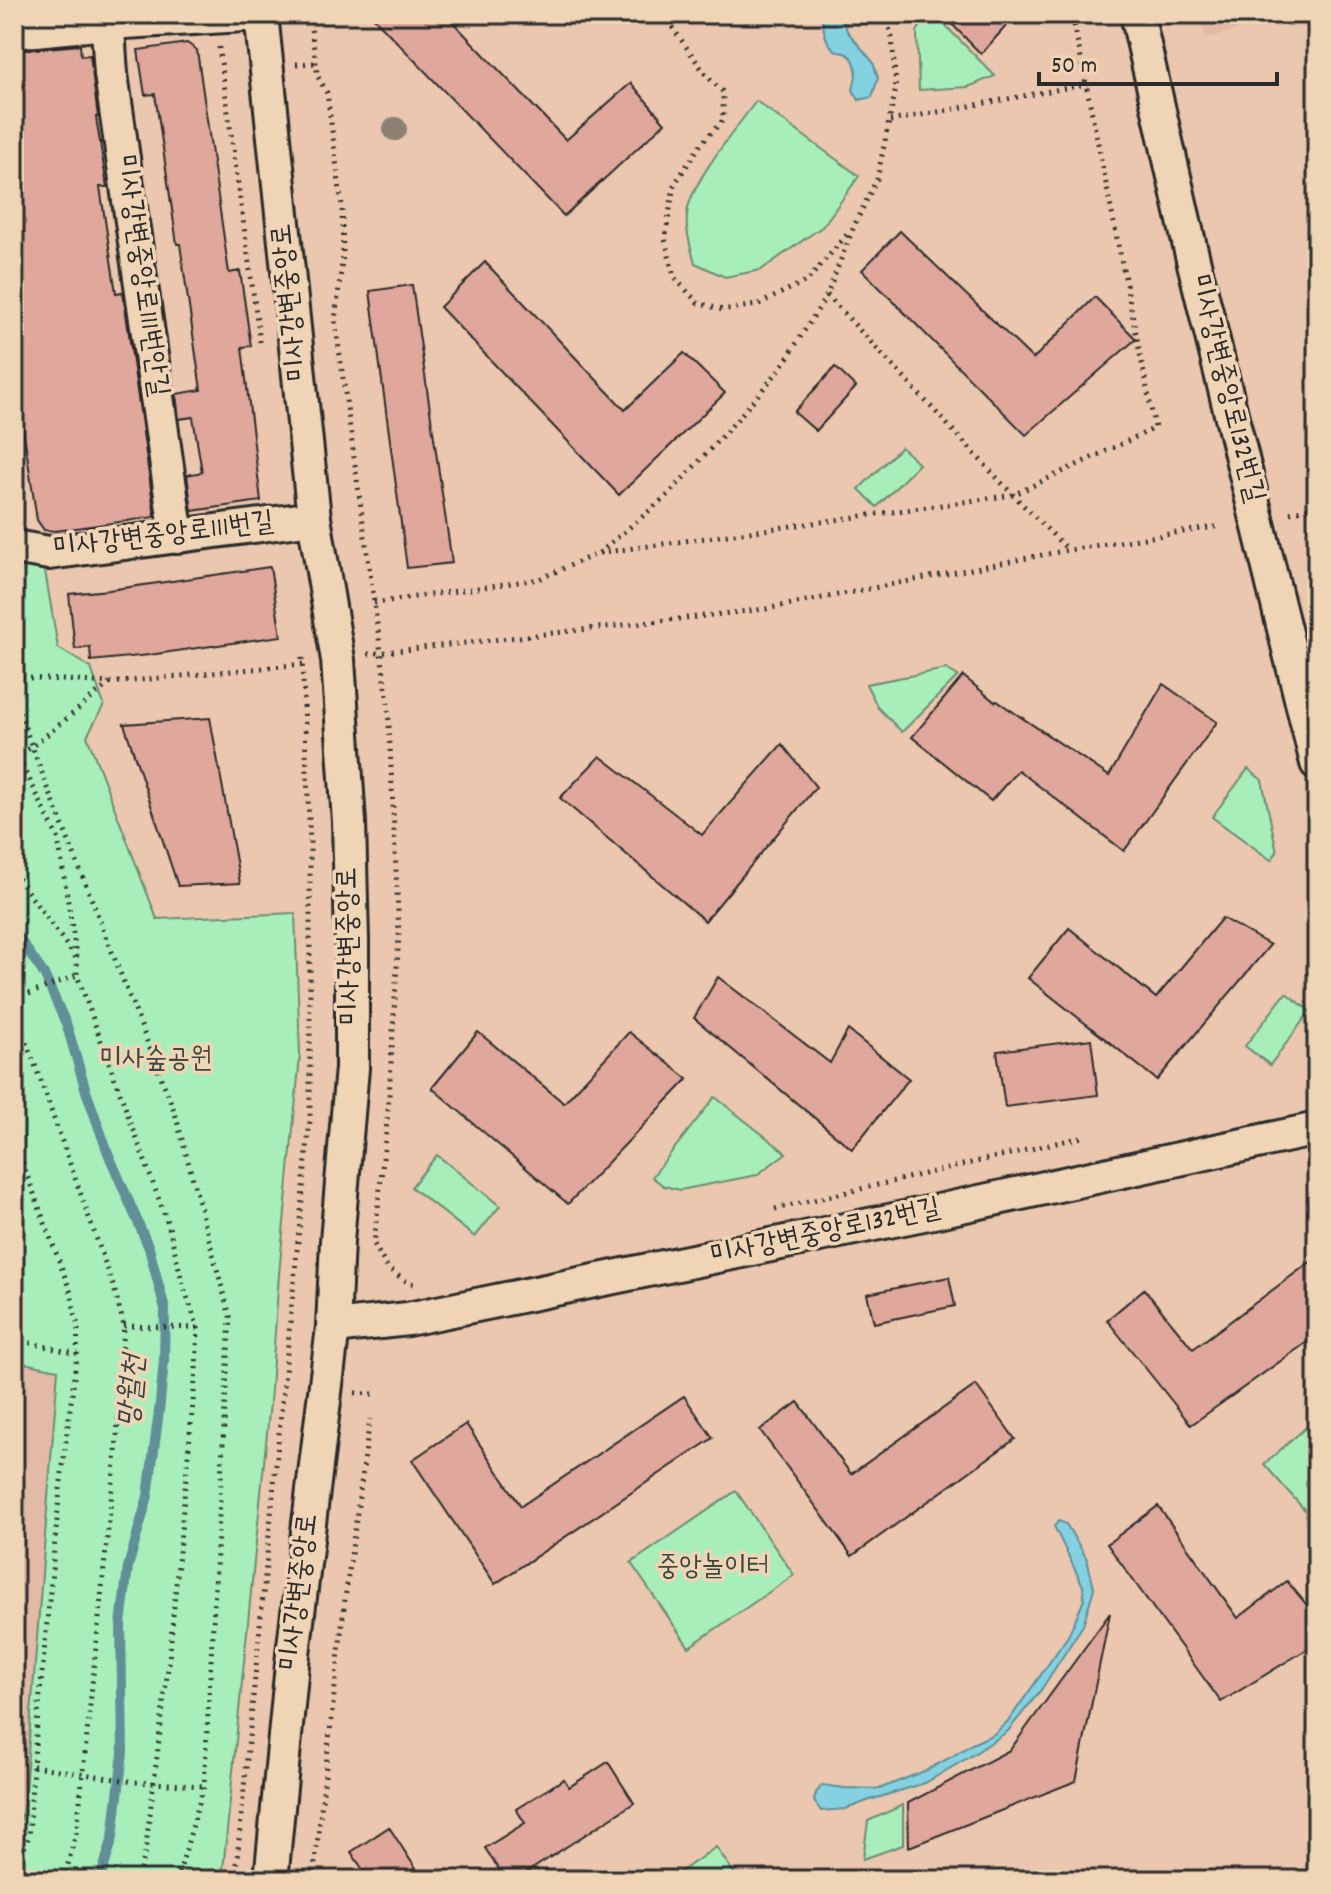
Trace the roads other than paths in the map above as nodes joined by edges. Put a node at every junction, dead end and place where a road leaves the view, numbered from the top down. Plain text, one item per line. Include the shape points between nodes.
1 (261, 14) edge
2 (1137, 14) edge
3 (107, 18) edge
4 (14, 32) edge
5 (314, 518) junction
6 (177, 537) junction
7 (14, 547) edge
8 (1317, 763) edge
9 (1317, 1129) edge
10 (333, 1327) junction
11 (271, 1880) edge

1 - 3 street
1 - 5 street, 미사강변중앙로
2 - 8 street, 미사강변중앙로132번길
3 - 4 street
3 - 6 street, 미사강변중앙로111번안길
5 - 6 street, 미사강변중앙로111번길
5 - 10 street, 미사강변중앙로 via 338,660 350,837 352,1068
6 - 7 street, 미사강변중앙로111번길 via 49,553
9 - 10 street, 미사강변중앙로132번길 via 408,1319
10 - 11 street, 미사강변중앙로

